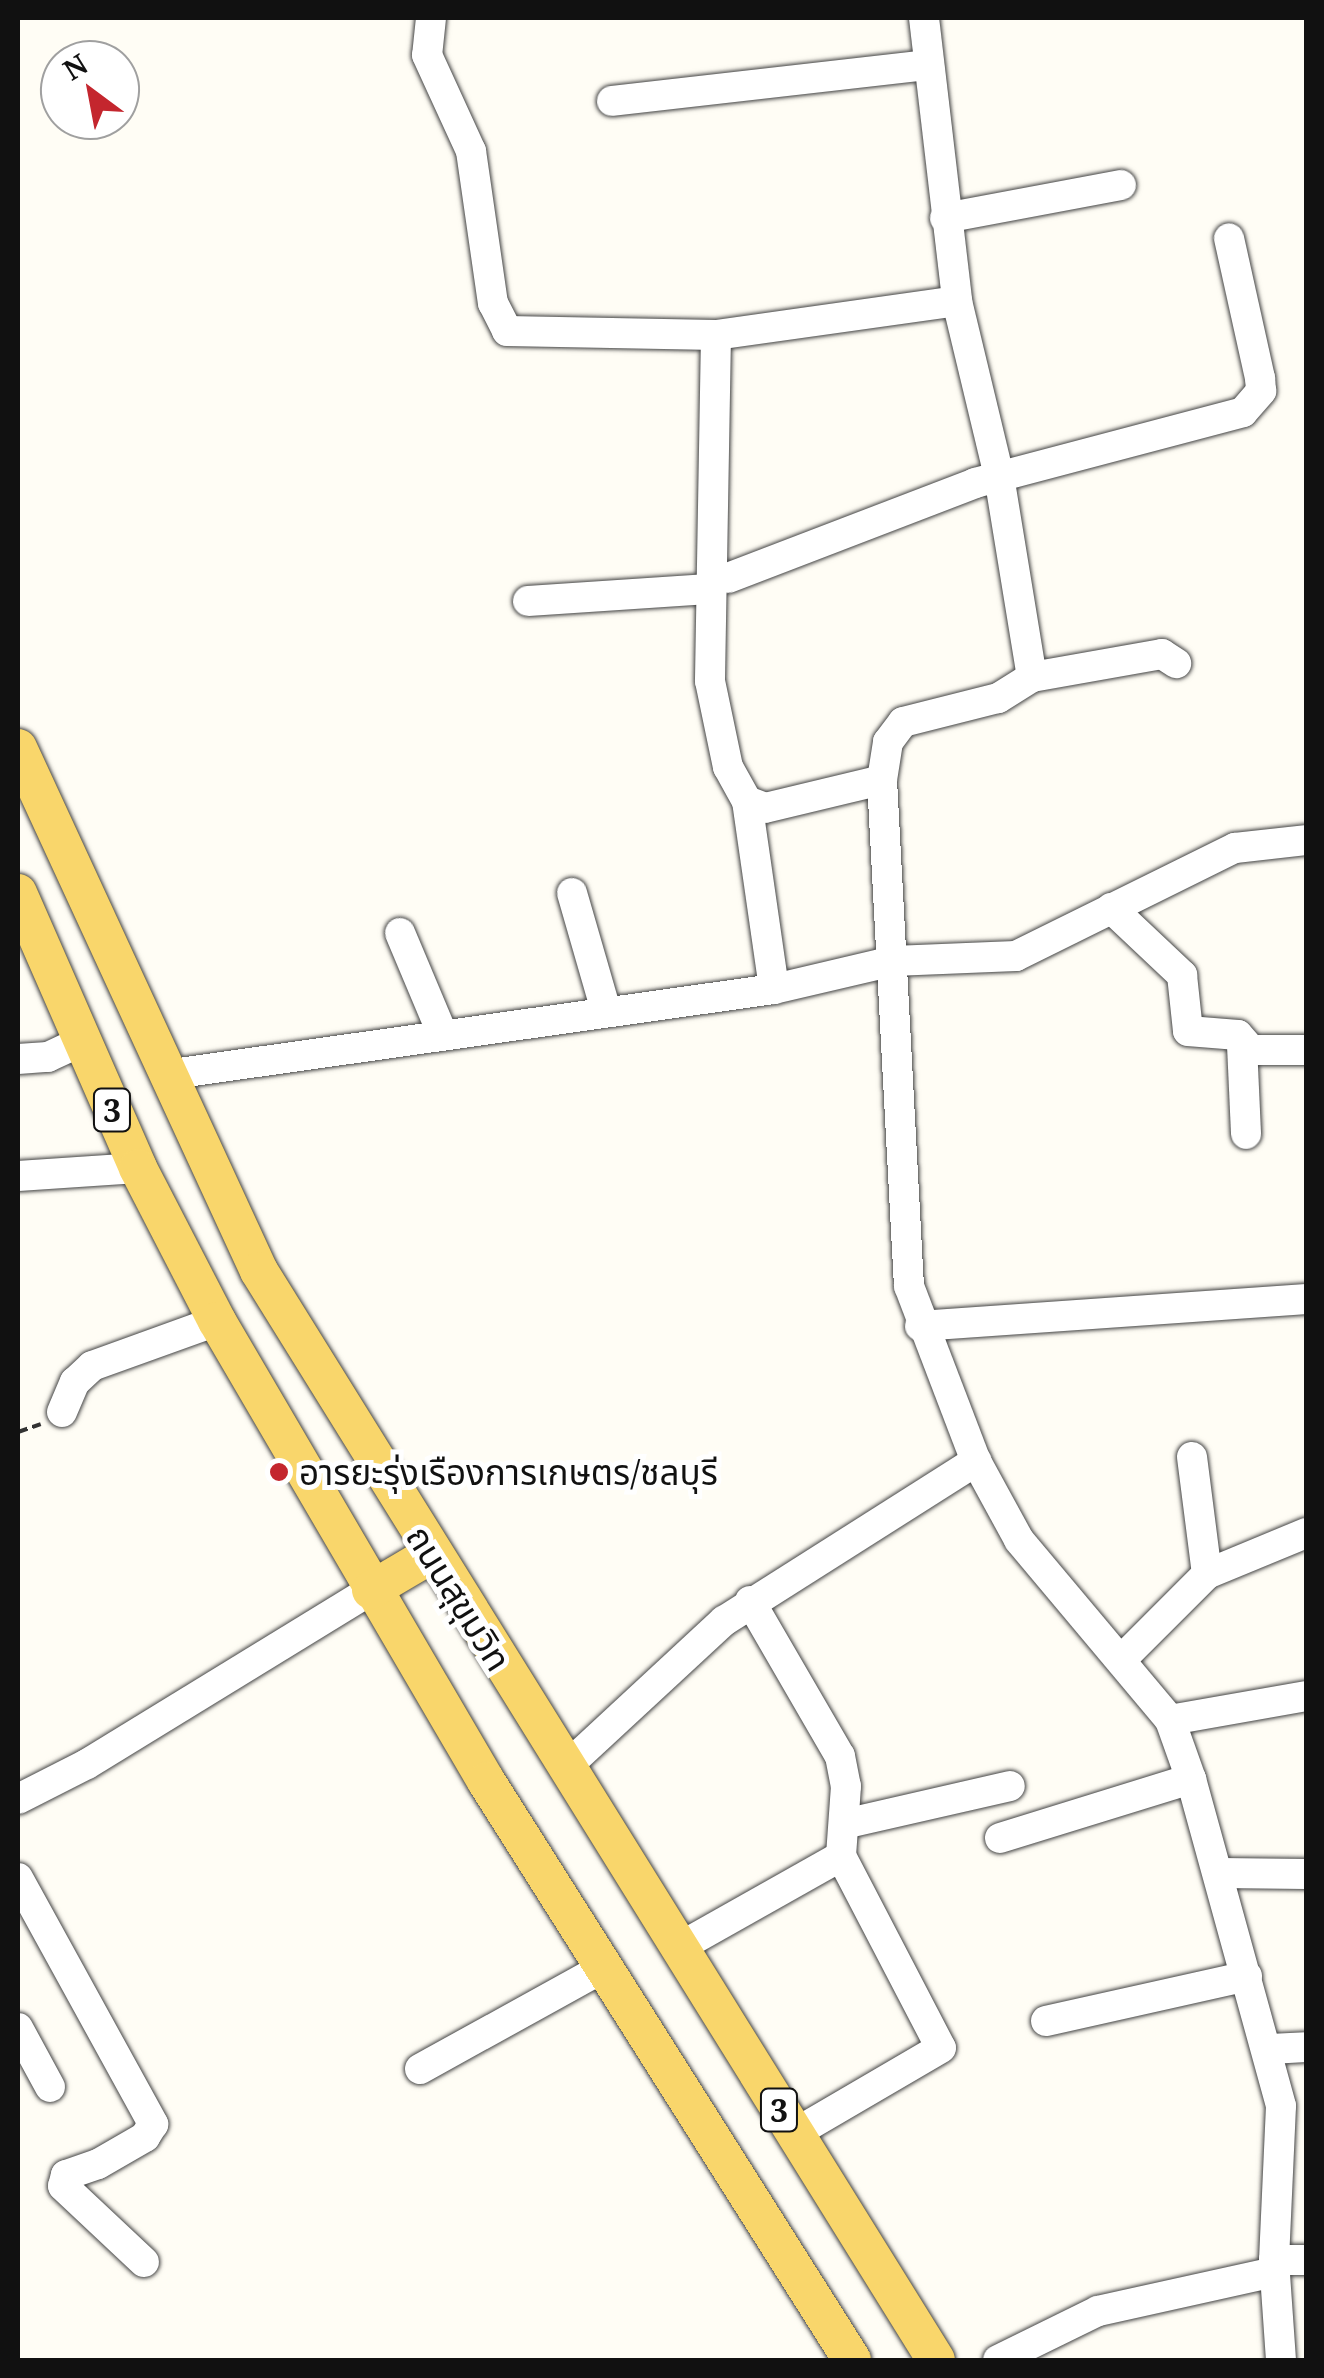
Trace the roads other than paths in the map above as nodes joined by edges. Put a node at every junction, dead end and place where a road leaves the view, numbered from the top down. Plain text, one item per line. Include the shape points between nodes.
1 (431, 18) edge
2 (932, 19) edge
3 (929, 64) junction
4 (612, 101) dead end
5 (1120, 185) dead end
6 (945, 218) junction
7 (1228, 238) dead end
8 (957, 301) junction
9 (716, 336) junction
10 (999, 476) junction
11 (718, 584) junction
12 (528, 601) dead end
13 (1176, 663) dead end
14 (1032, 677) junction
15 (18, 748) edge
16 (882, 780) junction
17 (747, 801) junction
18 (1306, 840) edge
19 (572, 893) dead end
20 (18, 894) edge
21 (1111, 908) junction
22 (400, 933) dead end
23 (893, 961) junction
24 (774, 988) junction
25 (606, 1011) junction
26 (442, 1032) junction
27 (82, 1040) junction
28 (1242, 1045) junction
29 (1306, 1050) edge
30 (18, 1059) edge
31 (164, 1075) junction
32 (1246, 1134) dead end
33 (138, 1168) junction
34 (18, 1176) edge
35 (1306, 1300) edge
36 (217, 1321) junction
37 (920, 1326) junction
38 (62, 1412) dead end
39 (1192, 1457) dead end
40 (976, 1461) junction
41 (1306, 1533) edge
42 (432, 1554) junction
43 (1207, 1574) junction
44 (371, 1590) junction
45 (750, 1601) junction
46 (1123, 1658) junction
47 (1306, 1696) edge
48 (1170, 1720) junction
49 (565, 1768) junction
50 (1191, 1779) junction
51 (1010, 1786) dead end
52 (18, 1799) edge
53 (844, 1824) junction
54 (1000, 1838) dead end
55 (841, 1856) junction
56 (1221, 1873) junction
57 (1306, 1874) edge
58 (18, 1878) edge
59 (678, 1948) junction
60 (601, 1968) junction
61 (1247, 1976) junction
62 (1046, 2021) dead end
63 (18, 2028) edge
64 (1306, 2048) edge
65 (1270, 2049) junction
66 (420, 2069) dead end
67 (50, 2087) dead end
68 (794, 2134) junction
69 (1306, 2260) edge
70 (144, 2262) dead end
71 (1274, 2266) junction
72 (852, 2360) edge
73 (936, 2360) edge
74 (998, 2360) edge
75 (1281, 2360) edge

1 - 9 street via 427,55 471,152 493,303 507,331
2 - 3 street
3 - 4 street
3 - 6 street
5 - 6 street
6 - 8 street
7 - 10 street via 1260,378 1256,400 1243,412
8 - 9 street
8 - 10 street
9 - 11 street
10 - 11 street
10 - 14 street
11 - 12 street
11 - 17 street via 710,681 728,767
13 - 14 street via 1162,654
14 - 16 street via 998,698 903,722 888,742
15 - 31 main road, ถนนสุขุมวิท / 3
16 - 17 street via 765,808
16 - 23 street
17 - 24 street
18 - 21 street via 1236,848
19 - 25 street
20 - 27 main road, ถนนสุขุมวิท / 3
21 - 23 street via 1016,956
21 - 28 street via 1182,975 1188,1031 1238,1035
22 - 26 street
23 - 24 street
23 - 37 street via 909,1286
24 - 25 street
25 - 26 street
26 - 31 street
27 - 30 street via 48,1057
27 - 33 main road, ถนนสุขุมวิท / 3
28 - 29 street
28 - 32 street
31 - 42 main road, ถนนสุขุมวิท / 3 via 259,1271
33 - 34 street
33 - 36 main road, ถนนสุขุมวิท / 3
35 - 37 street
36 - 38 street via 92,1366 75,1382
36 - 44 main road, ถนนสุขุมวิท / 3
37 - 40 street
39 - 43 street
40 - 45 street
40 - 46 street via 1019,1540
41 - 43 street
42 - 44 main road
42 - 49 main road, ถนนสุขุมวิท / 3
43 - 46 street
44 - 52 street via 87,1764
44 - 60 main road, ถนนสุขุมวิท / 3
45 - 49 street
45 - 53 street via 840,1756
46 - 48 street
47 - 48 street
48 - 50 street
49 - 59 main road, ถนนสุขุมวิท / 3
50 - 54 street
50 - 56 street
51 - 53 street
53 - 55 street
55 - 59 street
55 - 68 street via 941,2048
56 - 57 street
56 - 61 street
58 - 70 street via 153,2124 114,2155 66,2175 63,2186
59 - 68 main road, ถนนสุขุมวิท / 3
60 - 66 street
60 - 72 main road, ถนนสุขุมวิท / 3
61 - 62 street
61 - 65 street
63 - 67 street
64 - 65 street
65 - 71 street via 1281,2106
68 - 73 main road, ถนนสุขุมวิท / 3
69 - 71 street
71 - 74 street via 1098,2311
71 - 75 street

